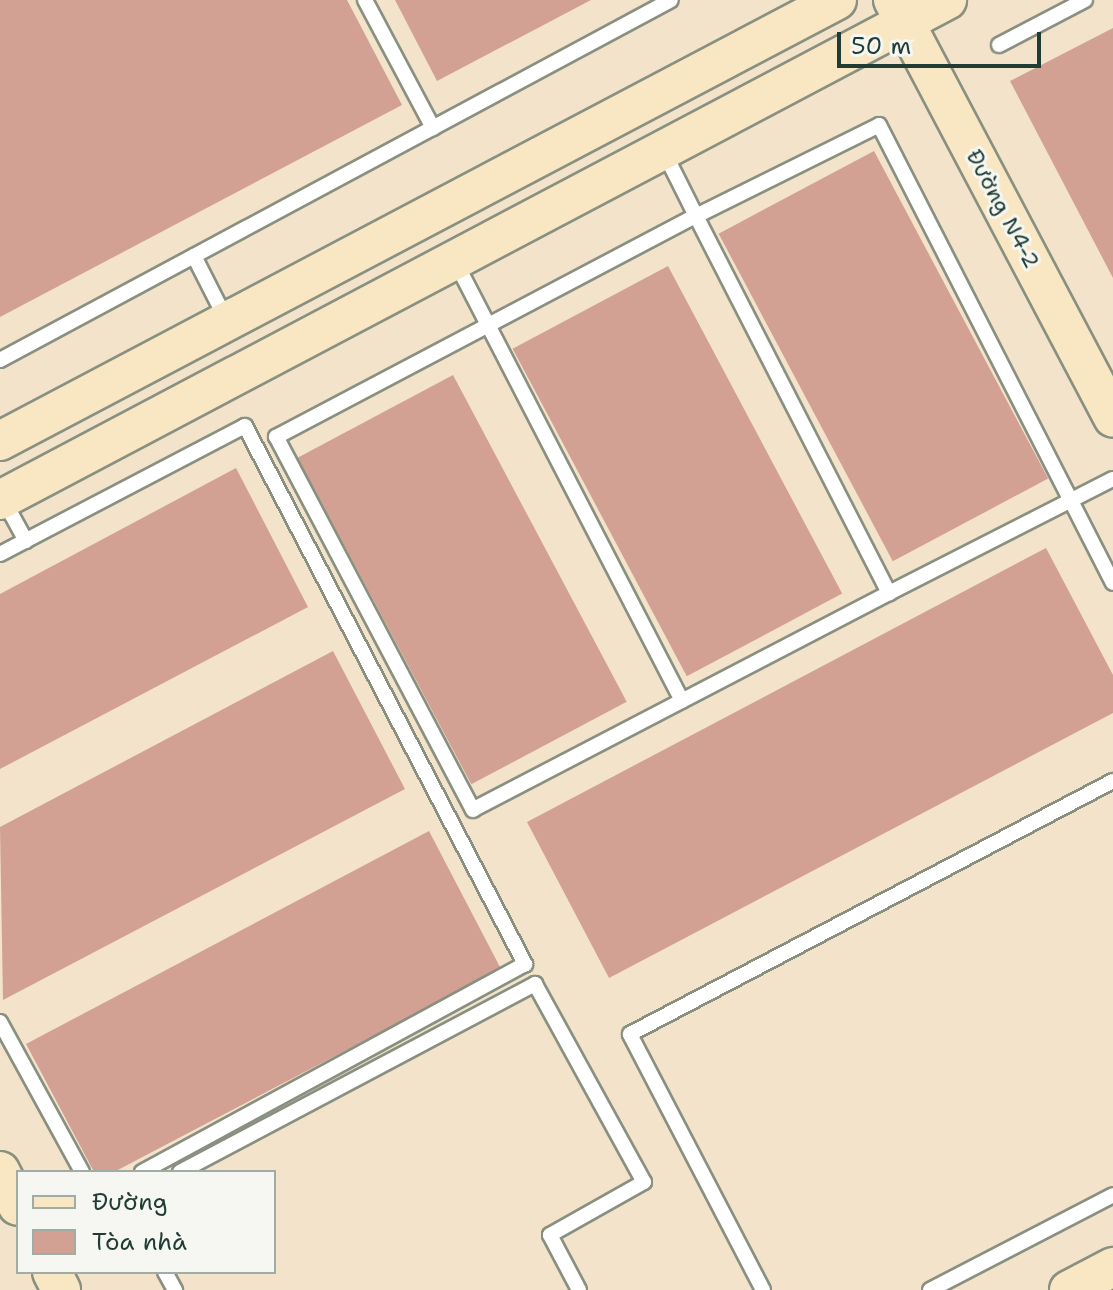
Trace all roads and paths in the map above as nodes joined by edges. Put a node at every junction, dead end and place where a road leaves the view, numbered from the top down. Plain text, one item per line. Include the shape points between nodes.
1 (365, 0) edge
2 (671, 0) edge
3 (837, 0) edge
4 (947, 0) edge
5 (1085, 0) edge
6 (899, 12) edge
7 (999, 45) dead end
8 (433, 128) junction
9 (664, 152) junction
10 (696, 216) junction
11 (194, 256) junction
12 (455, 261) junction
13 (227, 322) junction
14 (488, 325) junction
15 (0, 360) edge
16 (1113, 418) edge
17 (0, 441) edge
18 (1113, 479) edge
19 (2, 500) edge
20 (1071, 501) junction
21 (26, 541) junction
22 (0, 554) edge
23 (1113, 583) edge
24 (889, 593) junction
25 (682, 701) junction
26 (1113, 781) edge
27 (0, 1022) edge
28 (81, 1170) edge
29 (146, 1170) edge
30 (184, 1170) edge
31 (0, 1171) edge
32 (1113, 1195) edge
33 (16, 1202) edge
34 (1113, 1267) edge
35 (579, 1290) edge
36 (763, 1290) edge
37 (930, 1290) edge
38 (1069, 1290) edge

1 - 8 lane
2 - 8 lane
3 - 13 street
4 - 6 street
5 - 7 lane
6 - 9 street
6 - 16 street, Đường N4-2
8 - 11 lane
9 - 10 lane
9 - 12 street
10 - 14 lane
10 - 20 lane via 879,125
10 - 24 lane
11 - 13 lane
11 - 15 lane
12 - 14 lane
12 - 19 street
13 - 17 street
14 - 25 lane
14 - 25 lane via 276,437 473,810
18 - 20 lane
19 - 21 lane
20 - 23 lane
20 - 24 lane
21 - 22 lane
21 - 29 lane via 245,426 525,964
24 - 25 lane
26 - 36 lane via 630,1034
27 - 28 lane
30 - 35 lane via 535,984 644,1182 550,1235
31 - 33 street
32 - 37 lane
34 - 38 street

